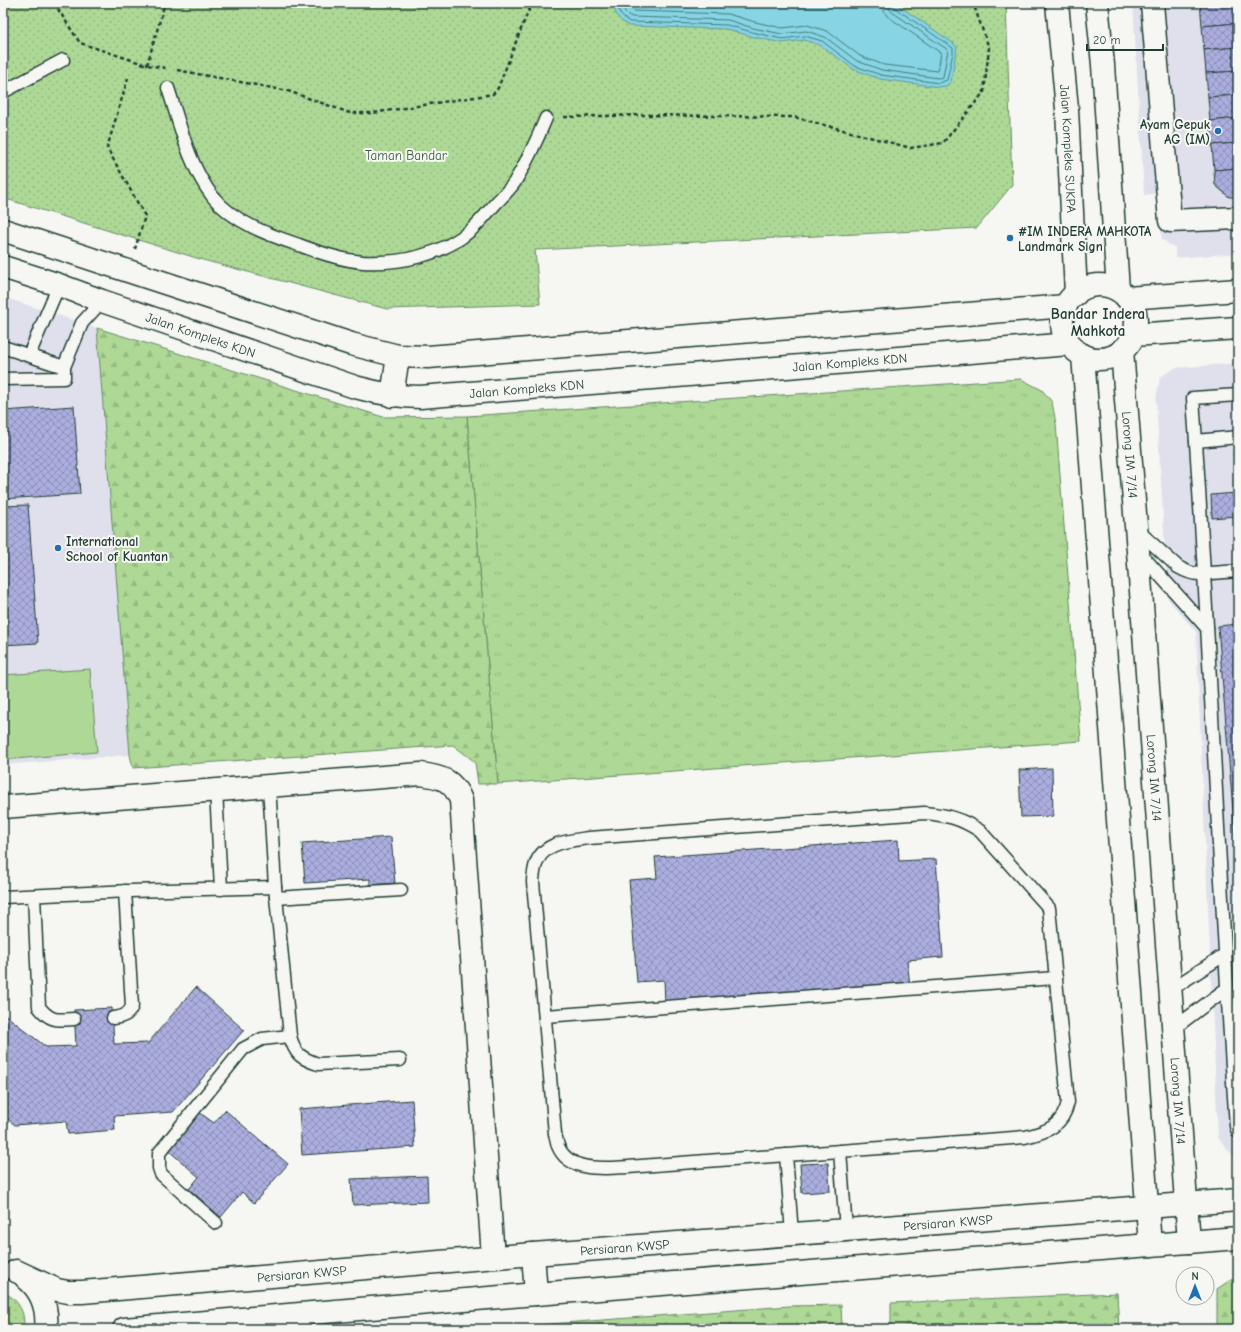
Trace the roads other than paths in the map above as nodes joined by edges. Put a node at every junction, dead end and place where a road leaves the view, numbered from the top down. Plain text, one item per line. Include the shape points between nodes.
1 (1057, 3) edge
2 (1097, 3) edge
3 (1152, 3) edge
4 (63, 60) dead end
5 (168, 88) dead end
6 (3, 92) edge
7 (546, 118) road end
8 (1238, 218) edge
9 (3, 230) edge
10 (3, 267) edge
11 (59, 285) junction
12 (1238, 290) edge
13 (1123, 294) junction
14 (1071, 300) junction
15 (102, 301) junction
16 (1238, 328) edge
17 (1128, 343) junction
18 (3, 347) edge
19 (1076, 349) junction
20 (30, 355) junction
21 (398, 356) junction
22 (64, 366) junction
23 (3, 379) edge
24 (1238, 395) edge
25 (392, 396) junction
26 (1238, 437) edge
27 (1196, 441) junction
28 (1136, 529) junction
29 (1138, 551) junction
30 (1238, 571) edge
31 (1204, 573) junction
32 (1207, 628) junction
33 (268, 786) junction
34 (216, 789) junction
35 (3, 806) edge
36 (221, 889) junction
37 (401, 890) dead end
38 (125, 891) junction
39 (276, 892) junction
40 (34, 896) junction
41 (3, 897) edge
42 (1224, 955) junction
43 (1056, 978) junction
44 (1226, 989) junction
45 (1170, 990) junction
46 (545, 1016) junction
47 (113, 1018) dead end
48 (74, 1019) dead end
49 (1173, 1029) junction
50 (290, 1036) junction
51 (400, 1060) dead end
52 (1238, 1132) edge
53 (840, 1151) junction
54 (786, 1155) junction
55 (1238, 1200) edge
56 (1185, 1205) junction
57 (1148, 1208) junction
58 (216, 1223) dead end
59 (846, 1230) junction
60 (792, 1234) junction
61 (1238, 1238) edge
62 (1189, 1242) junction
63 (1150, 1245) junction
64 (533, 1254) junction
65 (493, 1257) junction
66 (9, 1270) edge
67 (536, 1294) junction
68 (46, 1329) edge
69 (124, 1329) edge

1 - 14 street, Jalan Kompleks SUKPA via 1067,109
2 - 13 street
3 - 8 street via 1170,221
4 - 6 lane
5 - 7 lane via 188,151 201,179 214,198 233,216 279,238 338,258 363,262 389,262 422,256 447,246 471,230 513,184 534,147
9 - 21 street via 352,344
10 - 11 street, Jalan Kompleks KDN
11 - 15 street, Jalan Kompleks KDN
11 - 20 lane
12 - 13 street
13 - 14 street via 1106,286 1088,286
13 - 17 street via 1133,308 1136,320
14 - 19 street via 1062,325
14 - 21 street via 428,357
15 - 22 lane via 82,323
15 - 25 street, Jalan Kompleks KDN via 355,387
16 - 17 street
17 - 19 street via 1113,356 1101,358 1089,357
17 - 28 street, Lorong IM 7/14
18 - 20 lane
19 - 25 street, Jalan Kompleks KDN via 420,397
19 - 57 street
20 - 22 lane
21 - 25 street
22 - 23 lane via 64,378
24 - 27 lane via 1193,398
26 - 27 lane
27 - 31 lane
28 - 29 street, Lorong IM 7/14
28 - 31 lane via 1178,567 1193,574
29 - 32 lane
29 - 45 street, Lorong IM 7/14
30 - 31 lane
31 - 32 lane
32 - 42 lane
33 - 34 street
33 - 39 lane
33 - 65 street via 421,774 449,781 462,800
34 - 35 street
34 - 36 lane
36 - 38 lane
36 - 39 lane
37 - 39 lane
38 - 40 lane
38 - 47 lane via 132,1006 127,1014
39 - 50 lane
40 - 41 lane
40 - 48 lane via 39,1007 54,1020
42 - 44 lane
42 - 45 lane
43 - 46 lane
43 - 46 lane via 1049,908 980,831 956,818 924,813 589,838 550,846 535,865 533,882
43 - 53 lane via 1068,1102 1066,1112 1058,1123 1026,1137
44 - 49 lane
44 - 52 lane
45 - 49 street, Lorong IM 7/14
46 - 54 lane via 555,1134 558,1146 565,1156 576,1164 588,1168 603,1168
49 - 56 street, Lorong IM 7/14
50 - 51 lane via 299,1056 318,1064
50 - 58 lane via 262,1039 243,1049 159,1153 158,1168 161,1174
53 - 54 lane
53 - 59 lane
54 - 60 lane
55 - 56 street, Persiaran KWSP
56 - 57 street, Persiaran KWSP
56 - 62 street, Lorong IM 7/14
57 - 59 street, Persiaran KWSP
57 - 63 street
59 - 60 street, Persiaran KWSP
60 - 64 street, Persiaran KWSP
61 - 62 street
62 - 63 street
63 - 67 street
64 - 65 street, Persiaran KWSP
64 - 67 street
65 - 66 street, Persiaran KWSP via 75,1292 57,1290
66 - 68 street, Persiaran KWSP via 27,1278 36,1288 46,1308
67 - 69 street

